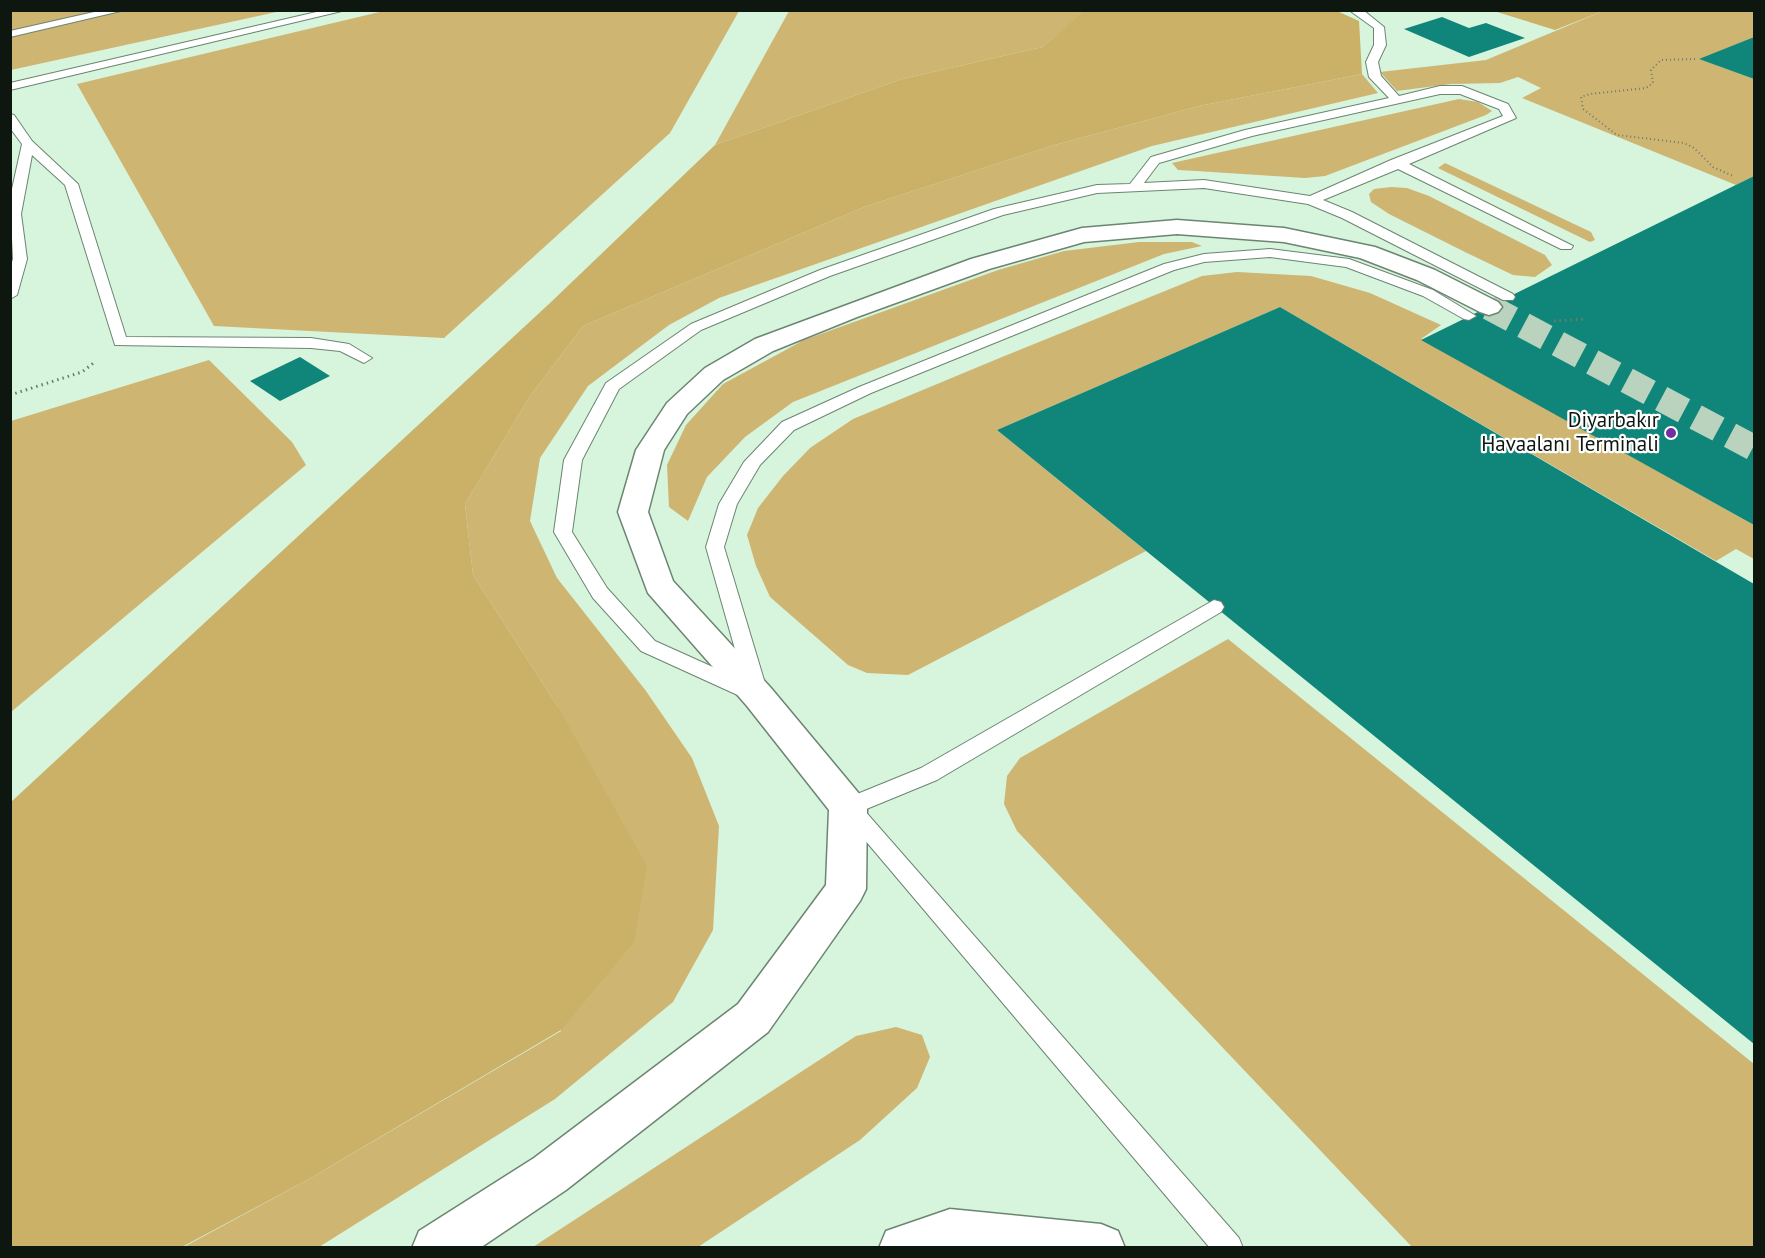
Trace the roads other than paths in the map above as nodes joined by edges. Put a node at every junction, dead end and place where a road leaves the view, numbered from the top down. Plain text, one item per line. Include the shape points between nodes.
1 (120, 10) edge
2 (341, 10) edge
3 (1354, 10) edge
4 (10, 34) edge
5 (10, 87) edge
6 (1397, 100) junction
7 (10, 118) edge
8 (28, 144) junction
9 (1396, 163) junction
10 (1135, 187) junction
11 (1311, 200) junction
12 (1566, 246) dead end
13 (10, 295) edge
14 (1489, 307) junction
15 (364, 358) dead end
16 (1214, 608) dead end
17 (759, 697) junction
18 (848, 807) junction
19 (436, 1248) edge
20 (903, 1248) edge
21 (1101, 1248) edge
22 (1229, 1248) edge

1 - 4 lane
2 - 5 lane
3 - 6 lane via 1379,27 1380,45 1372,62 1375,77
6 - 9 lane via 1440,90 1462,90 1504,107 1510,118
6 - 10 lane via 1249,133 1155,160
7 - 8 lane
8 - 13 lane via 14,214 20,258
8 - 15 lane via 71,184 120,342 311,343 344,347
9 - 11 lane
9 - 12 lane
10 - 11 lane via 1204,184
10 - 17 lane via 1097,189 999,212 825,273 696,327 612,386 573,460 563,532 600,593 648,646
11 - 14 lane via 1347,215
14 - 17 lane via 1428,293 1349,262 1270,253 1204,258 1169,267 865,390 788,426 753,462 728,504 715,547
14 - 17 main road via 1425,275 1366,252 1284,235 1177,227 1082,236 980,264 764,345 714,374 677,409 650,450 633,512 659,585
16 - 18 lane via 929,774
17 - 18 main road
18 - 19 main road via 846,889 753,1018 550,1174
18 - 22 lane
20 - 21 main road via 950,1233

